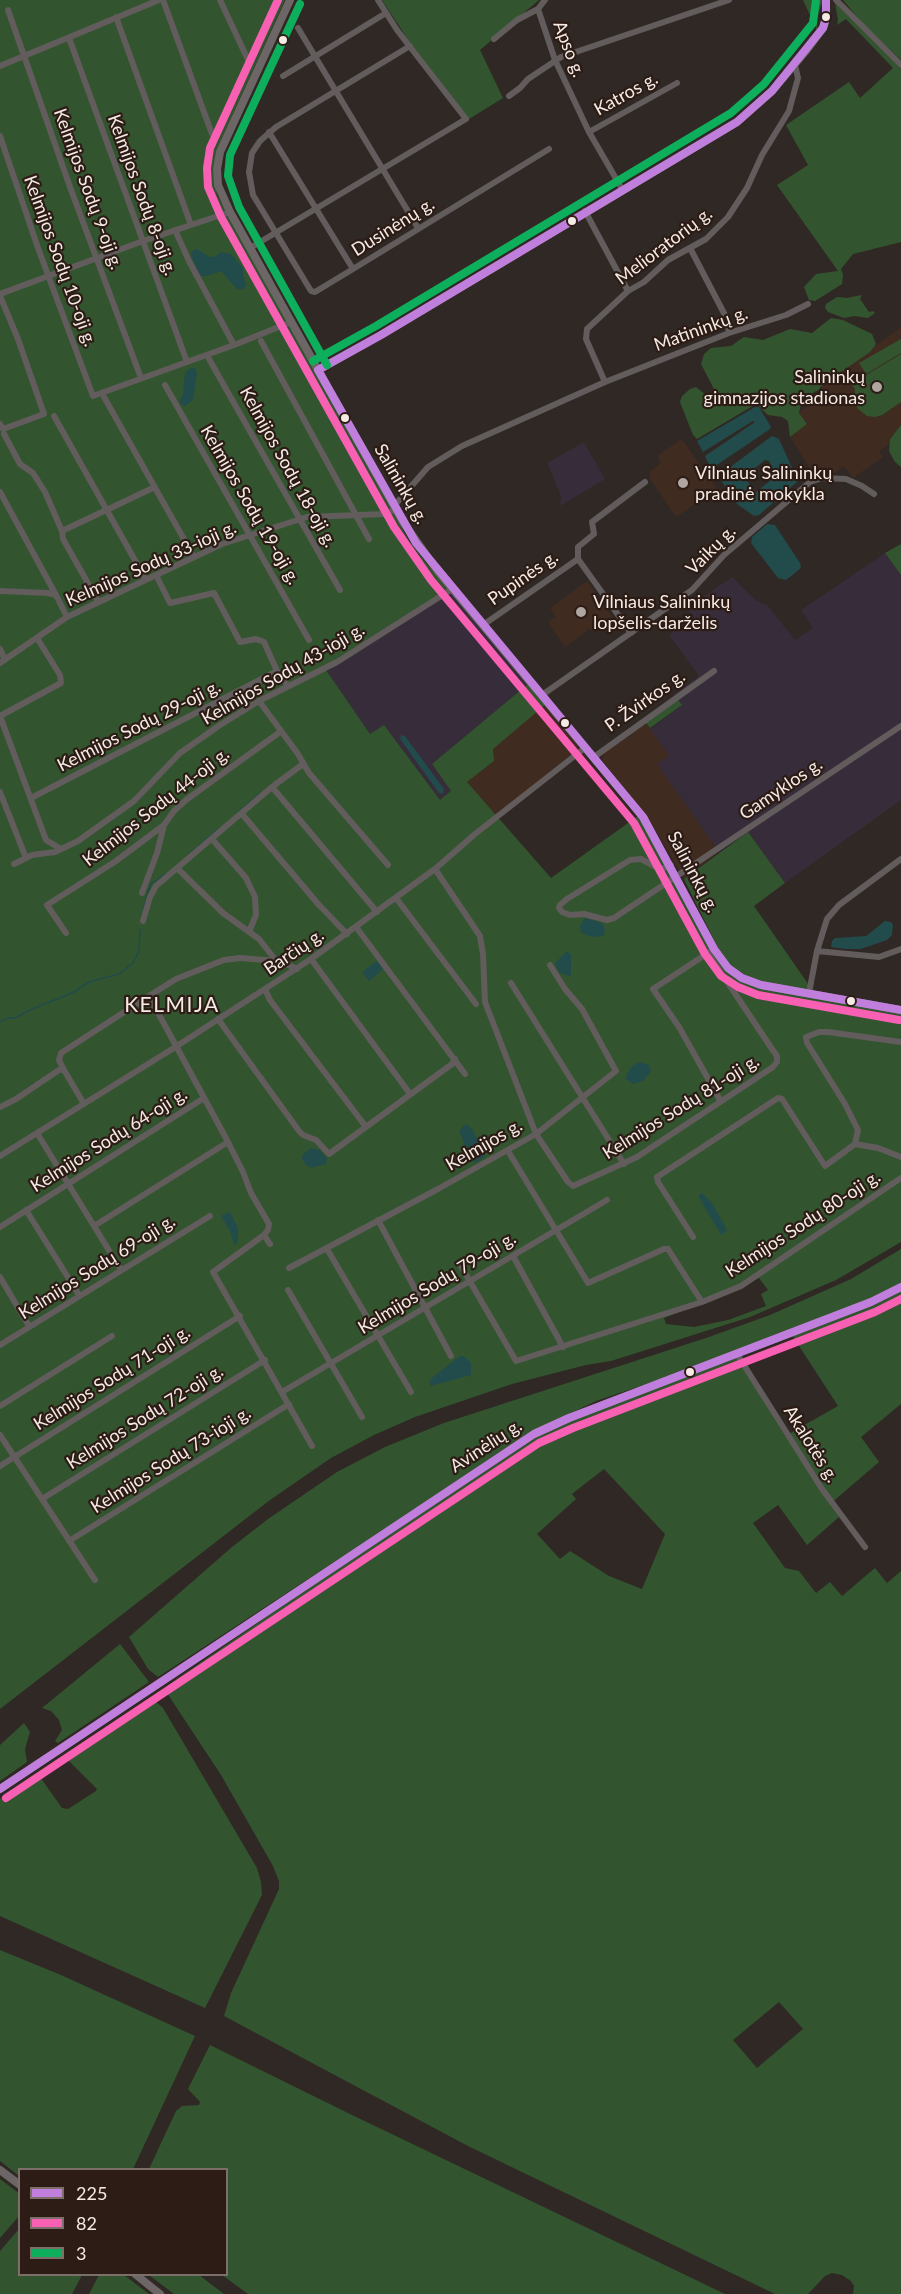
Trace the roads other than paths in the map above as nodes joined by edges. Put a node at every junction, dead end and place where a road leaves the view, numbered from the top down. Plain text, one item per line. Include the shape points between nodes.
1 (161, 0) edge
2 (220, 0) edge
3 (290, 0) edge
4 (378, 0) edge
5 (545, 0) edge
6 (729, 0) edge
7 (826, 0) edge
8 (836, 0) edge
9 (538, 9) junction
10 (8, 10) dead end
11 (386, 13) junction
12 (116, 17) junction
13 (298, 28) dead end
14 (69, 38) junction
15 (494, 39) dead end
16 (410, 46) junction
17 (25, 56) junction
18 (315, 56) junction
19 (555, 60) junction
20 (249, 62) dead end
21 (901, 64) edge
22 (795, 65) junction
23 (0, 66) edge
24 (283, 76) dead end
25 (677, 83) dead end
26 (336, 91) junction
27 (508, 96) dead end
28 (269, 132) junction
29 (589, 132) junction
30 (212, 134) dead end
31 (0, 136) edge
32 (549, 149) dead end
33 (382, 169) junction
34 (622, 189) junction
35 (316, 209) junction
36 (585, 211) junction
37 (230, 213) junction
38 (191, 225) junction
39 (418, 228) junction
40 (175, 230) junction
41 (275, 233) junction
42 (143, 241) junction
43 (250, 248) junction
44 (690, 248) junction
45 (96, 259) junction
46 (352, 269) junction
47 (49, 276) junction
48 (628, 291) junction
49 (0, 295) edge
50 (808, 304) dead end
51 (291, 322) junction
52 (729, 333) junction
53 (261, 341) dead end
54 (234, 345) junction
55 (209, 358) dead end
56 (188, 362) junction
57 (318, 370) junction
58 (141, 378) junction
59 (605, 382) junction
60 (165, 385) dead end
61 (104, 397) dead end
62 (54, 416) dead end
63 (2, 429) edge
64 (645, 482) dead end
65 (155, 487) junction
66 (0, 492) edge
67 (874, 494) dead end
68 (395, 508) junction
69 (107, 510) junction
70 (357, 515) junction
71 (300, 519) junction
72 (62, 531) junction
73 (249, 536) junction
74 (369, 539) dead end
75 (194, 557) junction
76 (578, 559) junction
77 (156, 575) junction
78 (146, 580) junction
79 (452, 589) junction
80 (340, 590) dead end
81 (0, 591) edge
82 (56, 595) junction
83 (98, 601) junction
84 (67, 617) junction
85 (483, 625) junction
86 (631, 633) junction
87 (37, 638) junction
88 (309, 640) dead end
89 (0, 649) edge
90 (2, 662) edge
91 (277, 671) junction
92 (714, 671) dead end
93 (288, 686) junction
94 (542, 695) junction
95 (259, 701) junction
96 (0, 716) edge
97 (901, 726) edge
98 (280, 732) junction
99 (586, 747) junction
100 (594, 757) junction
101 (303, 764) junction
102 (272, 787) junction
103 (0, 792) edge
104 (31, 798) junction
105 (242, 813) junction
106 (164, 825) junction
107 (212, 839) junction
108 (61, 849) junction
109 (26, 858) junction
110 (901, 860) edge
111 (14, 864) dead end
112 (388, 865) dead end
113 (671, 865) junction
114 (177, 868) junction
115 (435, 869) junction
116 (677, 876) junction
117 (142, 893) dead end
118 (396, 898) junction
119 (377, 912) junction
120 (143, 921) dead end
121 (356, 927) junction
122 (249, 932) junction
123 (66, 933) dead end
124 (347, 934) junction
125 (901, 949) edge
126 (711, 951) junction
127 (817, 951) junction
128 (311, 959) junction
129 (277, 961) junction
130 (550, 965) dead end
131 (297, 969) junction
132 (511, 983) dead end
133 (265, 989) junction
134 (810, 993) junction
135 (149, 996) junction
136 (476, 1004) dead end
137 (901, 1010) edge
138 (218, 1019) junction
139 (901, 1042) edge
140 (177, 1047) junction
141 (455, 1059) junction
142 (64, 1070) junction
143 (465, 1074) dead end
144 (410, 1095) junction
145 (204, 1098) junction
146 (583, 1098) junction
147 (720, 1100) junction
148 (84, 1104) junction
149 (0, 1107) edge
150 (366, 1127) junction
151 (37, 1133) junction
152 (536, 1134) junction
153 (228, 1142) junction
154 (855, 1144) junction
155 (508, 1151) junction
156 (0, 1156) edge
157 (901, 1157) edge
158 (624, 1164) junction
159 (901, 1178) edge
160 (68, 1184) junction
161 (607, 1200) dead end
162 (26, 1210) junction
163 (210, 1216) dead end
164 (378, 1220) junction
165 (94, 1226) junction
166 (0, 1227) edge
167 (556, 1230) junction
168 (264, 1235) junction
169 (693, 1237) dead end
170 (270, 1244) dead end
171 (327, 1249) junction
172 (513, 1256) junction
173 (461, 1266) dead end
174 (289, 1268) dead end
175 (121, 1270) junction
176 (0, 1277) edge
177 (470, 1281) junction
178 (901, 1287) edge
179 (288, 1290) dead end
180 (79, 1295) junction
181 (702, 1302) junction
182 (426, 1307) junction
183 (240, 1316) junction
184 (29, 1326) junction
185 (378, 1335) junction
186 (112, 1336) dead end
187 (0, 1345) edge
188 (563, 1347) junction
189 (737, 1353) junction
190 (451, 1356) dead end
191 (265, 1360) junction
192 (331, 1364) junction
193 (282, 1392) junction
194 (411, 1392) dead end
195 (289, 1404) junction
196 (0, 1406) edge
197 (362, 1417) dead end
198 (0, 1436) edge
199 (312, 1446) dead end
200 (13, 1457) junction
201 (0, 1466) edge
202 (42, 1499) junction
203 (69, 1541) junction
204 (865, 1547) dead end
205 (95, 1580) dead end
206 (0, 1789) edge
207 (0, 2170) edge
208 (18, 2184) edge
209 (138, 2276) edge
210 (160, 2294) edge

1 - 12 street
1 - 30 street
2 - 20 street
3 - 37 main road, Salininkų g. via 220,152 218,184
4 - 11 street
5 - 9 street, Apso g.
6 - 19 street
7 - 22 main road via 823,28
8 - 21 street
9 - 15 street, Apso g.
9 - 19 street, Apso g.
10 - 17 street, Kelmijos Sodų 9-oji g.
11 - 16 street
11 - 18 street
12 - 14 street
12 - 38 street
13 - 18 street
14 - 17 street
14 - 42 street, Kelmijos Sodų 8-oji g.
16 - 26 street, Dusinėnų g.
16 - 33 street via 466,119
17 - 23 street
17 - 45 street, Kelmijos Sodų 9-oji g.
18 - 24 street
18 - 26 street
19 - 27 street
19 - 29 street, Apso g.
22 - 34 main road via 737,122
22 - 44 street, Melioratorių g. via 798,78 793,104 747,188 718,228
25 - 29 street, Katros g.
26 - 28 street, Dusinėnų g.
26 - 33 street
28 - 35 street
28 - 41 street, Dusinėnų g. via 252,153 249,172 253,195
29 - 34 street, Apso g.
31 - 47 street, Kelmijos Sodų 10-oji g.
32 - 39 street, Dusinėnų g.
33 - 35 street
33 - 39 street
34 - 36 main road
35 - 41 street
35 - 46 street
36 - 48 street
36 - 57 main road
37 - 38 street
37 - 43 main road, Salininkų g.
38 - 40 street
39 - 46 street, Dusinėnų g.
40 - 42 street
40 - 54 street
41 - 43 street
41 - 46 street, Dusinėnų g. via 311,291
42 - 45 street
42 - 56 street, Kelmijos Sodų 8-oji g.
43 - 51 main road, Salininkų g.
44 - 48 street, Melioratorių g.
44 - 52 street via 727,319
45 - 47 street
45 - 58 street, Kelmijos Sodų 9-oji g.
47 - 49 street
47 - 58 street, Kelmijos Sodų 10-oji g. via 93,396
48 - 59 street, Melioratorių g. via 592,323 586,334
49 - 63 street via 44,414
50 - 52 street, Matininkų g.
51 - 54 street
51 - 57 main road, Salininkų g.
52 - 59 street, Matininkų g.
53 - 70 street
54 - 56 street
55 - 71 street, Kelmijos Sodų 18-oji g.
56 - 58 street
57 - 68 main road, Salininkų g.
59 - 68 street via 462,446 428,467
60 - 73 street, Kelmijos Sodų 19-oji g.
61 - 65 street
62 - 69 street
63 - 72 street via 20,464 33,473 45,492
64 - 76 street, Pupinės g. via 592,522 594,534 578,547
65 - 69 street
65 - 75 street
66 - 82 street
67 - 86 street, Vaikų g. via 846,479 810,482 724,555 692,590
68 - 70 street, Kelmijos Sodų 33-ioji g. via 385,514
68 - 79 main road, Salininkų g.
69 - 72 street
69 - 78 street
70 - 71 street, Kelmijos Sodų 33-ioji g.
70 - 74 street
71 - 73 street, Kelmijos Sodų 33-ioji g.
71 - 80 street, Kelmijos Sodų 18-oji g.
72 - 83 street
73 - 75 street, Kelmijos Sodų 33-ioji g.
73 - 88 street, Kelmijos Sodų 19-oji g.
75 - 77 street, Kelmijos Sodų 33-ioji g.
76 - 85 street, Pupinės g.
76 - 86 street
77 - 78 street, Kelmijos Sodų 33-ioji g.
77 - 91 street via 170,603 214,593 240,642 264,642
78 - 83 street, Kelmijos Sodų 33-ioji g.
79 - 85 main road, Salininkų g.
79 - 93 street, Kelmijos Sodų 43-ioji g. via 337,662
81 - 82 street
82 - 84 street
83 - 84 street, Kelmijos Sodų 33-ioji g.
84 - 87 street, Kelmijos Sodų 33-ioji g.
85 - 94 main road, Salininkų g.
86 - 94 street, Vaikų g.
87 - 90 street, Kelmijos Sodų 33-ioji g.
87 - 96 street via 60,675 60,685
89 - 90 street
91 - 93 street
91 - 104 street, Kelmijos Sodų 29-oji g.
92 - 100 street, P. Žvirkos g.
93 - 95 street, Kelmijos Sodų 43-ioji g.
94 - 99 main road, Salininkų g.
95 - 98 street
95 - 108 street, Kelmijos Sodų 43-ioji g. via 180,753 134,801 102,826
96 - 104 street
97 - 116 street, Gamyklos g.
98 - 101 street
98 - 106 street, Kelmijos Sodų 44-oji g. via 186,800
99 - 100 main road, Salininkų g.
99 - 115 street, Barčių g.
100 - 113 main road, Salininkų g. via 643,817
101 - 102 street
101 - 112 street
102 - 105 street
102 - 119 street
103 - 109 street
104 - 108 street via 46,840
105 - 107 street
105 - 124 street
106 - 117 street
106 - 123 street, Kelmijos Sodų 44-oji g. via 46,905
107 - 114 street
107 - 122 street via 246,878 255,897 256,915
108 - 109 street, Kelmijos Sodų 43-ioji g.
109 - 111 street, Kelmijos Sodų 43-ioji g.
110 - 127 street via 832,912
113 - 116 main road, Salininkų g.
113 - 116 street, Gamyklos g. via 658,868 641,859 630,860 559,908 570,915 609,920
114 - 120 street via 152,892
114 - 122 street via 223,913
115 - 118 street, Barčių g.
115 - 152 street, Kelmijos g. via 480,936 485,1002
116 - 126 main road, Salininkų g.
118 - 119 street, Barčių g.
118 - 136 street
119 - 121 street, Barčių g.
121 - 124 street, Barčių g.
121 - 141 street
122 - 129 street via 264,943
124 - 128 street, Barčių g.
125 - 127 street via 879,957
126 - 134 main road, Salininkų g. via 728,968 751,982
126 - 147 street via 654,989
126 - 147 street, Kelmijos Sodų 81-oji g. via 777,1059 773,1067
127 - 134 street
128 - 131 street, Barčių g.
128 - 144 street
129 - 131 street
129 - 135 street via 224,960 176,979
130 - 146 street via 616,1067 615,1074
131 - 133 street, Barčių g.
132 - 146 street
133 - 138 street, Barčių g.
133 - 150 street
134 - 137 main road, Salininkų g.
135 - 140 street
135 - 142 street via 61,1053 59,1060
138 - 140 street, Barčių g.
138 - 150 street via 299,1131 316,1140 327,1153
139 - 154 street via 828,1032 806,1037 858,1130
140 - 145 street
140 - 148 street, Barčių g.
141 - 143 street
141 - 144 street
142 - 148 street
142 - 149 street
144 - 150 street
145 - 153 street
145 - 160 street, Kelmijos Sodų 64-oji g.
146 - 152 street
146 - 158 street
147 - 158 street, Kelmijos Sodų 81-oji g.
148 - 151 street, Barčių g.
151 - 156 street, Barčių g.
151 - 160 street
152 - 155 street, Kelmijos g.
152 - 158 street, Kelmijos Sodų 81-oji g. via 570,1185
153 - 165 street
153 - 168 street via 268,1224
154 - 157 street
154 - 169 street via 825,1166 778,1098 657,1177
155 - 164 street, Kelmijos g.
155 - 167 street
159 - 181 street, Kelmijos Sodų 80-oji g. via 741,1286
160 - 162 street, Kelmijos Sodų 64-oji g.
160 - 165 street
161 - 167 street, Kelmijos Sodų 79-oji g.
162 - 166 street, Kelmijos Sodų 64-oji g.
162 - 180 street
163 - 175 street, Kelmijos Sodų 69-oji g.
164 - 171 street, Kelmijos g.
164 - 182 street
165 - 175 street
167 - 172 street, Kelmijos Sodų 79-oji g.
167 - 181 street via 588,1283 668,1249
168 - 170 street
168 - 183 street via 213,1272
171 - 174 street, Kelmijos g.
171 - 185 street
172 - 177 street, Kelmijos Sodų 79-oji g.
172 - 188 street
173 - 177 street
175 - 180 street, Kelmijos Sodų 69-oji g.
176 - 184 street
177 - 182 street, Kelmijos Sodų 79-oji g.
177 - 188 street, Kelmijos Sodų 80-oji g. via 514,1360
178 - 189 main road, Avinėlių g.
179 - 192 street
180 - 184 street, Kelmijos Sodų 69-oji g.
181 - 188 street, Kelmijos Sodų 80-oji g.
182 - 185 street, Kelmijos Sodų 79-oji g.
182 - 190 street
183 - 191 street
183 - 200 street, Kelmijos Sodų 71-oji g.
184 - 187 street, Kelmijos Sodų 69-oji g.
185 - 192 street, Kelmijos Sodų 79-oji g.
185 - 194 street
186 - 196 street
189 - 204 street, Akalotės g. via 822,1489
189 - 206 main road, Avinėlių g. via 534,1434
191 - 193 street
191 - 202 street, Kelmijos Sodų 72-oji g.
192 - 193 street, Kelmijos Sodų 79-oji g.
192 - 197 street
193 - 195 street
195 - 199 street
195 - 203 street, Kelmijos Sodų 73-ioji g.
198 - 200 street
200 - 201 street, Kelmijos Sodų 71-oji g.
200 - 202 street
202 - 203 street
203 - 205 street
207 - 208 main road
209 - 210 main road

